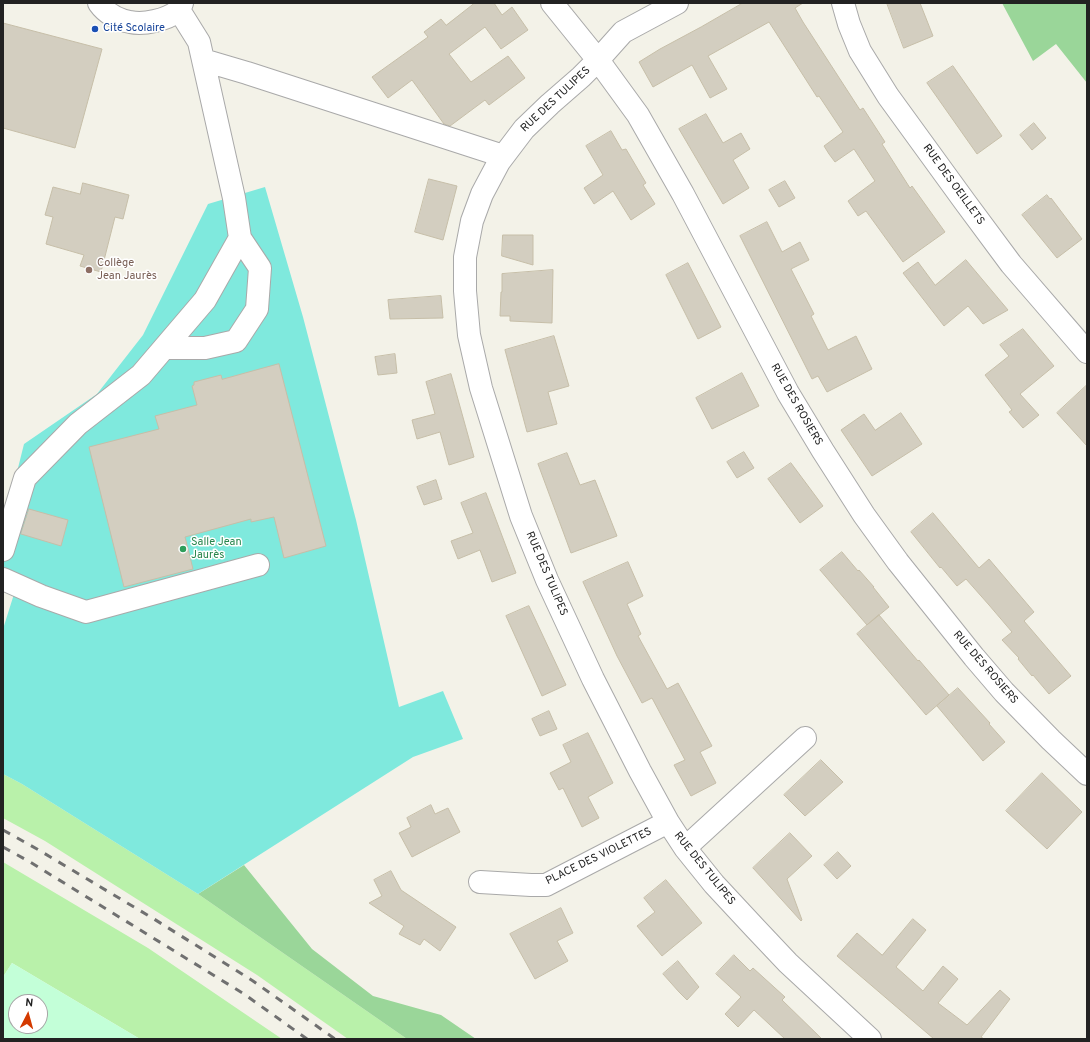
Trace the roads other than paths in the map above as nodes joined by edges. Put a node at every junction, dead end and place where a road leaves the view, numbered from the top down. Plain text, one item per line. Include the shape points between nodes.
1 (98, 3) edge
2 (552, 3) edge
3 (677, 3) edge
4 (843, 3) edge
5 (180, 7) edge
6 (203, 60) junction
7 (598, 60) junction
8 (503, 156) junction
9 (240, 238) junction
10 (164, 348) junction
11 (1087, 352) edge
12 (3, 550) edge
13 (258, 564) dead end
14 (3, 579) edge
15 (805, 738) dead end
16 (1087, 774) edge
17 (668, 822) junction
18 (685, 848) junction
19 (480, 882) dead end
20 (870, 1039) edge

1 - 5 street via 117,18 131,23 164,19
2 - 7 street, RUE DES ROSIERS
3 - 7 street, RUE DES TULIPES via 622,32
4 - 11 street, RUE DES OEILLETS via 860,51 888,96 1011,264
5 - 6 street via 199,42
6 - 8 street
6 - 9 street via 234,198
7 - 8 street, RUE DES TULIPES via 524,129
7 - 16 street, RUE DES ROSIERS via 638,115 683,194 788,393 864,515 898,562 1004,692
8 - 17 street, RUE DES TULIPES via 482,194 472,221 465,257 469,335 481,388 521,516 547,580 600,693
9 - 10 street via 205,300
9 - 10 street via 260,268 257,310 236,341 206,348
10 - 12 street via 141,375 78,424 25,478
13 - 14 street via 86,612
15 - 18 street
17 - 18 street, RUE DES TULIPES
17 - 19 street, PLACE DES VIOLETTES via 546,885
18 - 20 street, RUE DES TULIPES via 714,884 788,963

